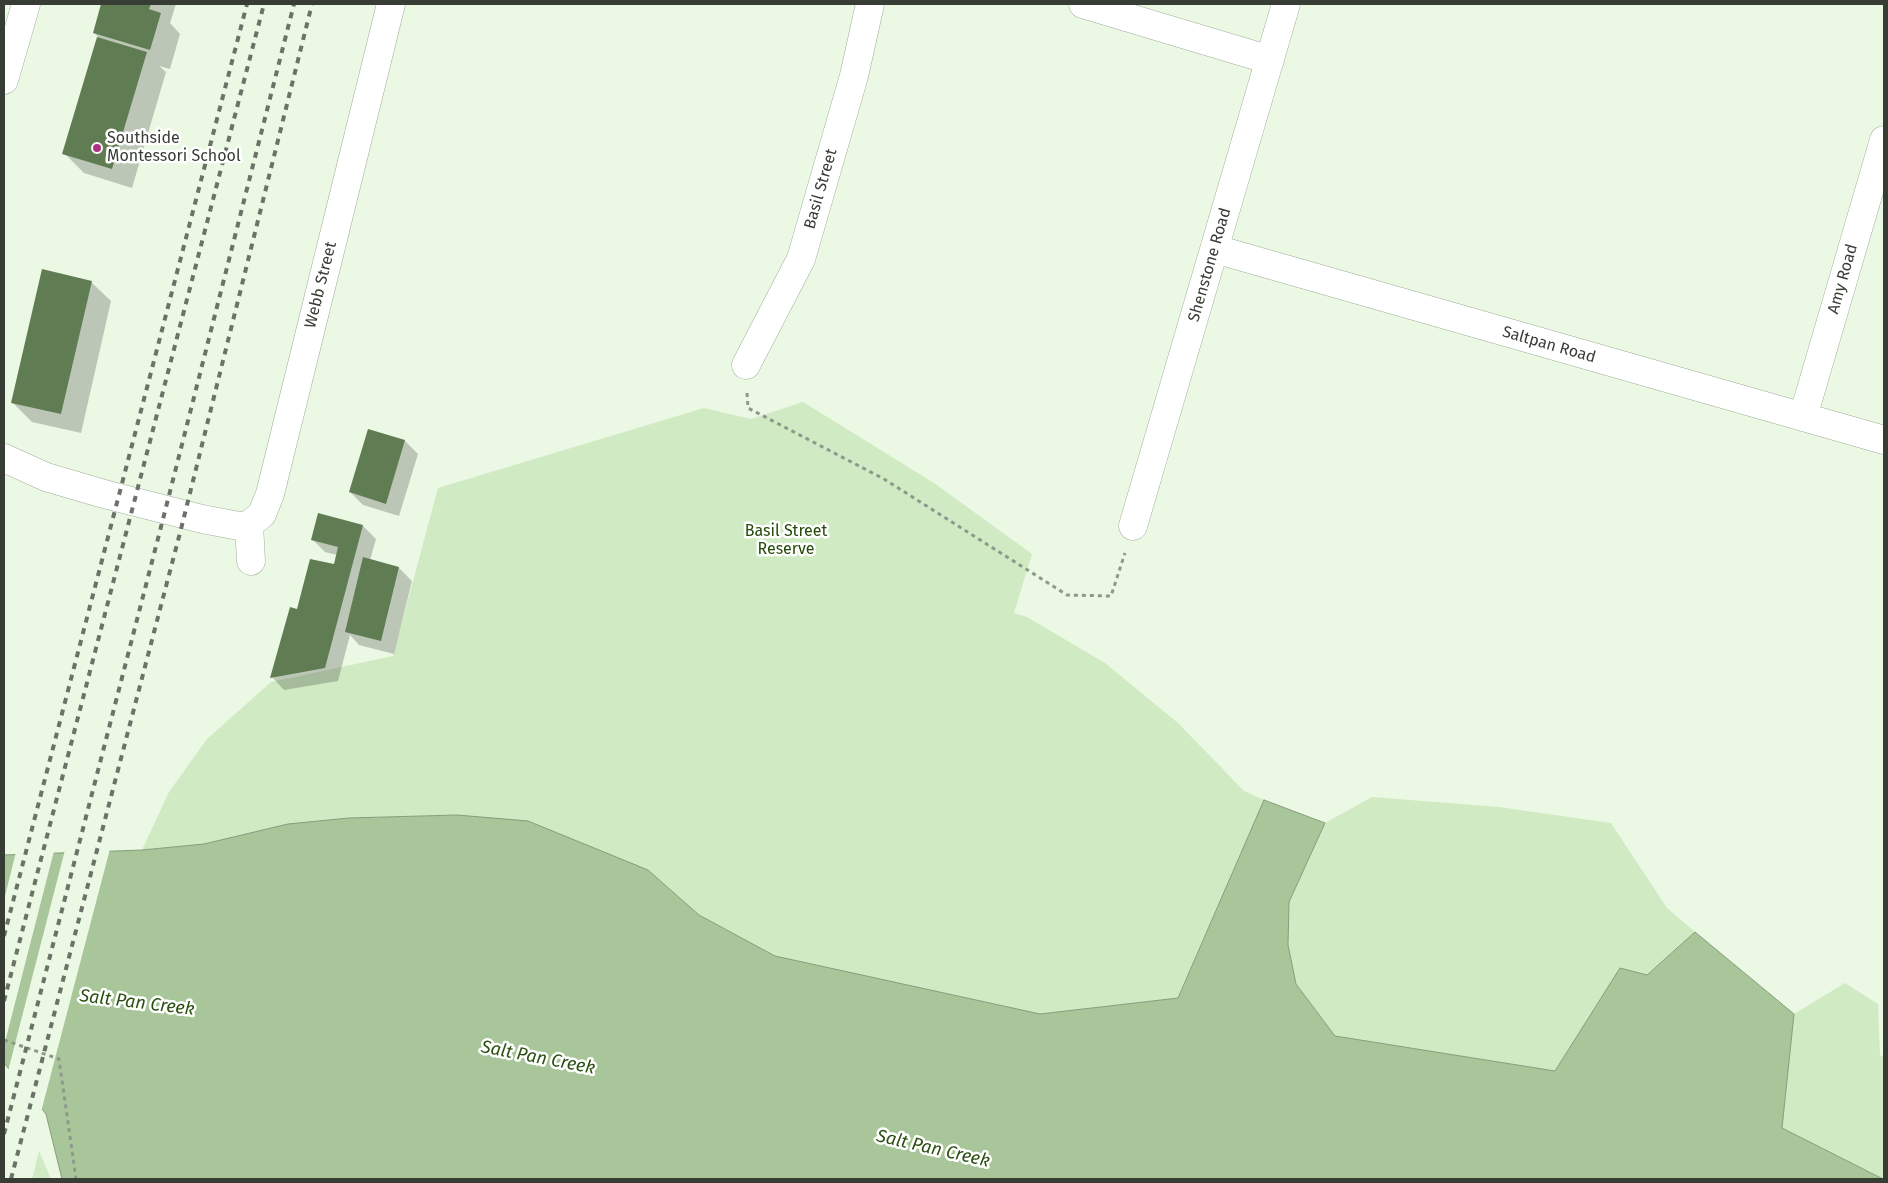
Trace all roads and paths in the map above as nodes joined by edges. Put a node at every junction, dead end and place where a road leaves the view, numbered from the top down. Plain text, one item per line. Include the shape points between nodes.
1 (26, 4) edge
2 (391, 4) edge
3 (870, 4) edge
4 (1083, 4) edge
5 (1286, 4) edge
6 (1270, 60) junction
7 (4, 80) edge
8 (1884, 140) edge
9 (1215, 249) junction
10 (746, 365) joint
11 (1802, 417) junction
12 (1884, 440) edge
13 (4, 458) edge
14 (249, 525) junction
15 (1134, 526) joint
16 (251, 561) dead end
17 (4, 1040) edge
18 (76, 1179) edge

1 - 7 street
2 - 14 street, Webb Street via 270,494 262,514
3 - 10 street, Basil Street via 854,76 801,259
4 - 6 street
5 - 6 street, Shenstone Road
6 - 9 street, Shenstone Road
8 - 11 street, Amy Road
9 - 11 street, Saltpan Road
9 - 15 street, Shenstone Road
10 - 15 path via 748,408 884,479 1067,595 1111,596
11 - 12 street, Saltpan Road
13 - 14 street via 46,477 104,494 202,519
14 - 16 street
17 - 18 path via 59,1059

